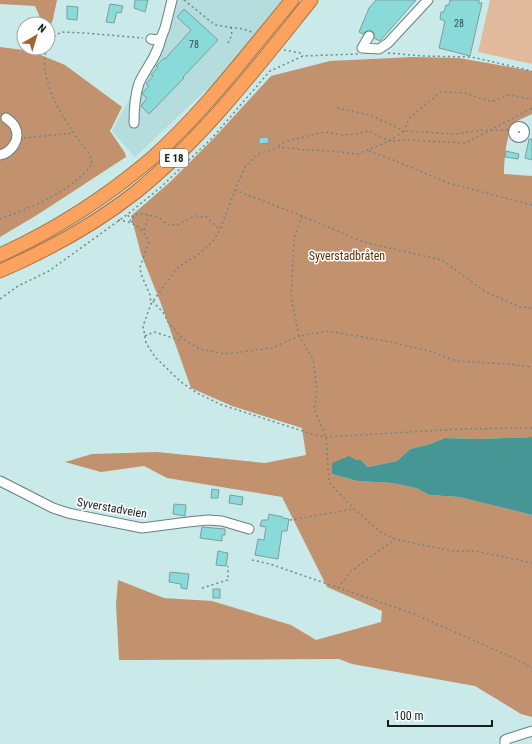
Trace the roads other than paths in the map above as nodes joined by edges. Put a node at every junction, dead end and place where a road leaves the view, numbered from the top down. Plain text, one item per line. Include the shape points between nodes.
1 (172, 0) edge
2 (292, 0) edge
3 (312, 0) edge
4 (428, 0) edge
5 (369, 36) dead end
6 (6, 118) dead end
7 (134, 124) dead end
8 (0, 154) edge
9 (0, 255) edge
10 (0, 271) edge
11 (0, 481) edge
12 (249, 529) dead end
13 (532, 731) edge
14 (505, 744) edge

1 - 7 street via 165,28 156,39 159,47 139,85
2 - 9 highway, E 18 via 214,94 152,158 99,200 39,236
3 - 10 highway, E 18 via 226,104 162,169 114,208 72,235 35,256
4 - 5 street via 388,44 379,49 362,48
6 - 8 street via 15,126 17,138 13,147
11 - 12 street, Syverstadveien via 68,513 142,528 208,520 222,521
13 - 14 street via 506,739

